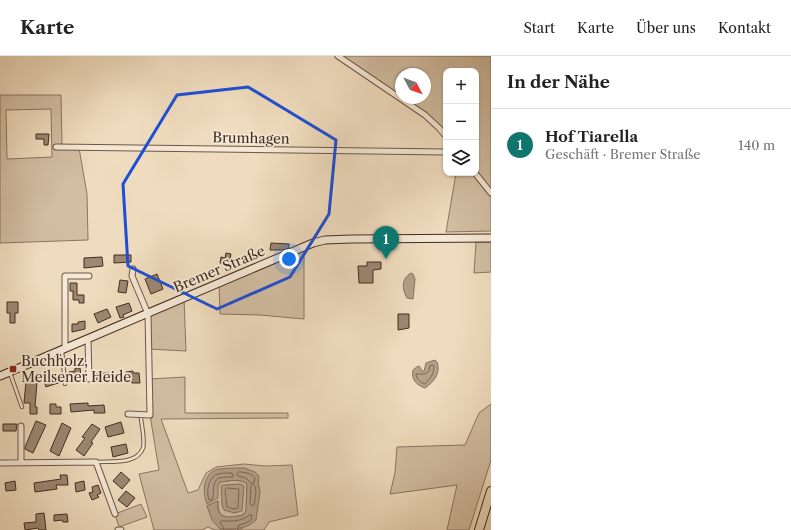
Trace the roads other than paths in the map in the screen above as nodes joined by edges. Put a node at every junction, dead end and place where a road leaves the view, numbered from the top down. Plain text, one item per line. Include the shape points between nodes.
1 (338, 56) edge
2 (443, 133) edge
3 (56, 147) dead end
4 (443, 152) edge
5 (477, 176) edge
6 (491, 193) edge
7 (491, 238) edge
8 (133, 269) dead end
9 (89, 276) dead end
10 (148, 314) junction
11 (88, 339) junction
12 (64, 349) junction
13 (10, 372) junction
14 (0, 376) edge
15 (89, 379) dead end
16 (65, 384) dead end
17 (22, 407) dead end
18 (128, 414) dead end
19 (141, 419) dead end
20 (21, 426) dead end
21 (0, 462) edge
22 (21, 462) junction
23 (96, 462) junction
24 (491, 491) edge
25 (115, 514) dead end
26 (479, 530) edge

1 - 2 street via 425,115
3 - 4 street, Brumhagen
5 - 6 street
7 - 10 street, Bremer Straße via 325,240
8 - 10 street via 132,276
9 - 12 street via 65,276
10 - 11 street, Bremer Straße
10 - 18 street via 150,415
11 - 12 street, Bremer Straße
11 - 15 street
12 - 13 street, Bremer Straße
12 - 16 lane
13 - 14 street, Bremer Straße
13 - 17 lane
19 - 23 lane via 143,447 136,456 126,461
20 - 22 street
21 - 22 street
22 - 23 street
23 - 25 street
24 - 26 main road

